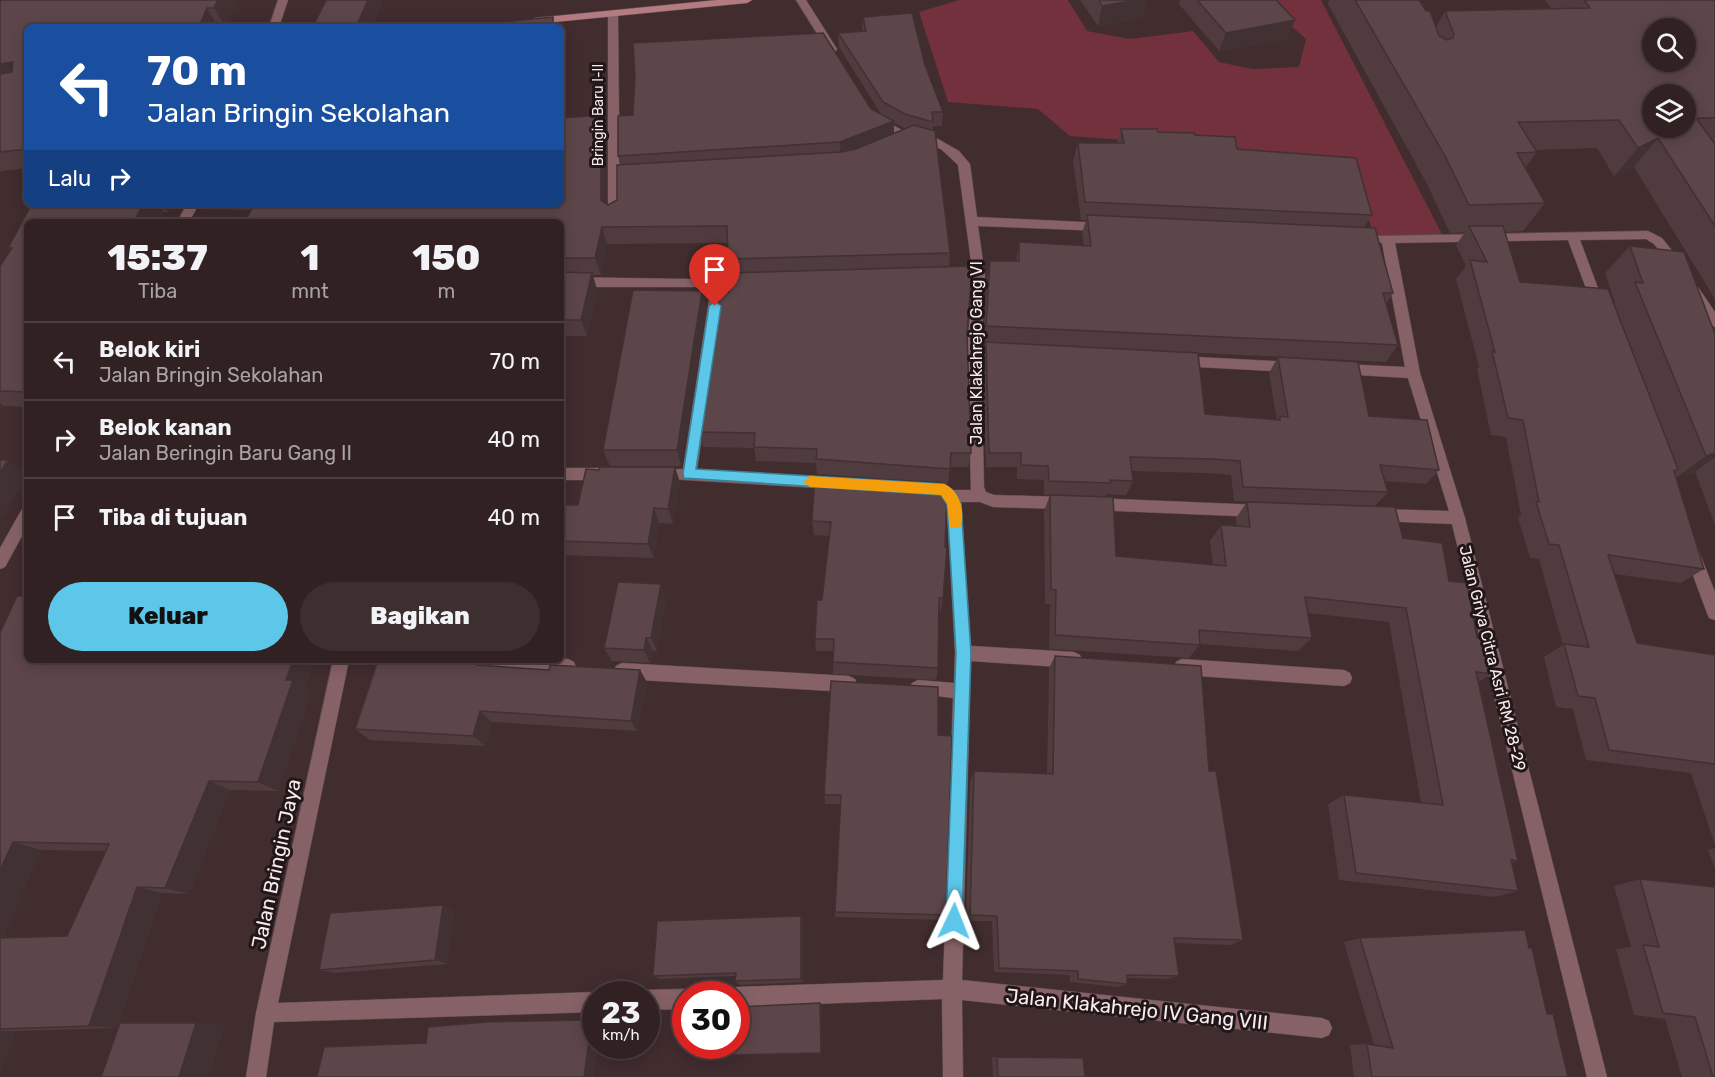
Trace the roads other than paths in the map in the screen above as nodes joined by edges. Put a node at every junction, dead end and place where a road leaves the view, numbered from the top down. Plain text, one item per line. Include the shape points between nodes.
1 (283, 0) edge
2 (747, 0) edge
3 (801, 0) edge
4 (613, 13) junction
5 (524, 22) edge
6 (275, 24) edge
7 (840, 61) edge
8 (870, 110) edge
9 (911, 136) junction
10 (894, 143) edge
11 (614, 217) edge
12 (972, 221) junction
13 (1114, 227) edge
14 (1572, 236) junction
15 (1364, 239) edge
16 (1388, 240) junction
17 (564, 282) edge
18 (764, 282) edge
19 (718, 284) junction
20 (1715, 322) edge
21 (1606, 325) edge
22 (1164, 360) edge
23 (1306, 367) edge
24 (1330, 369) edge
25 (1413, 373) junction
26 (564, 474) edge
27 (619, 474) edge
28 (643, 474) edge
29 (689, 474) junction
30 (851, 484) edge
31 (921, 488) edge
32 (951, 496) junction
33 (981, 496) junction
34 (1279, 511) edge
35 (1363, 514) edge
36 (24, 518) edge
37 (1458, 518) junction
38 (1686, 536) edge
39 (0, 562) edge
40 (1715, 613) edge
41 (963, 653) junction
42 (1094, 661) edge
43 (340, 663) edge
44 (495, 663) edge
45 (1166, 666) edge
46 (584, 668) edge
47 (608, 670) edge
48 (1344, 678) dead end
49 (867, 685) edge
50 (903, 687) edge
51 (962, 691) junction
52 (952, 989) junction
53 (750, 996) edge
54 (582, 1002) edge
55 (266, 1013) junction
56 (1322, 1028) dead end
57 (256, 1077) edge
58 (953, 1077) edge
59 (1597, 1077) edge

1 - 6 street
2 - 4 main road
3 - 7 street
4 - 5 main road
4 - 11 street, Bringin Baru I-II via 619,178
8 - 9 street, Jalan Klakahrejo Gang VI via 882,125
9 - 10 street
9 - 12 street, Jalan Klakahrejo Gang VI via 940,143 956,153 964,164
12 - 13 street
12 - 33 street, Jalan Klakahrejo Gang VI via 980,350 977,487
14 - 16 street
14 - 20 street via 1653,237
14 - 21 street
15 - 16 street
16 - 25 street, Jalan Griya Citra Asri RM 28-29
17 - 19 street
18 - 19 street
19 - 29 street
22 - 23 street
24 - 25 street
25 - 37 street, Jalan Griya Citra Asri RM 28-29
26 - 27 street
28 - 29 street
29 - 30 street
31 - 32 street via 944,490
32 - 33 street
32 - 41 street
33 - 34 street via 993,501
35 - 37 street
36 - 39 street
37 - 59 street, Jalan Griya Citra Asri RM 28-29
38 - 40 street
41 - 42 street
41 - 51 street
43 - 55 street, Jalan Bringin Jaya
44 - 46 street
45 - 48 street
47 - 49 street
50 - 51 street
51 - 52 street
52 - 53 street, Jalan Klakahrejo IV Gang VIII
52 - 56 street, Jalan Klakahrejo IV Gang VIII
52 - 58 street
54 - 55 street
55 - 57 street, Jalan Bringin Jaya

